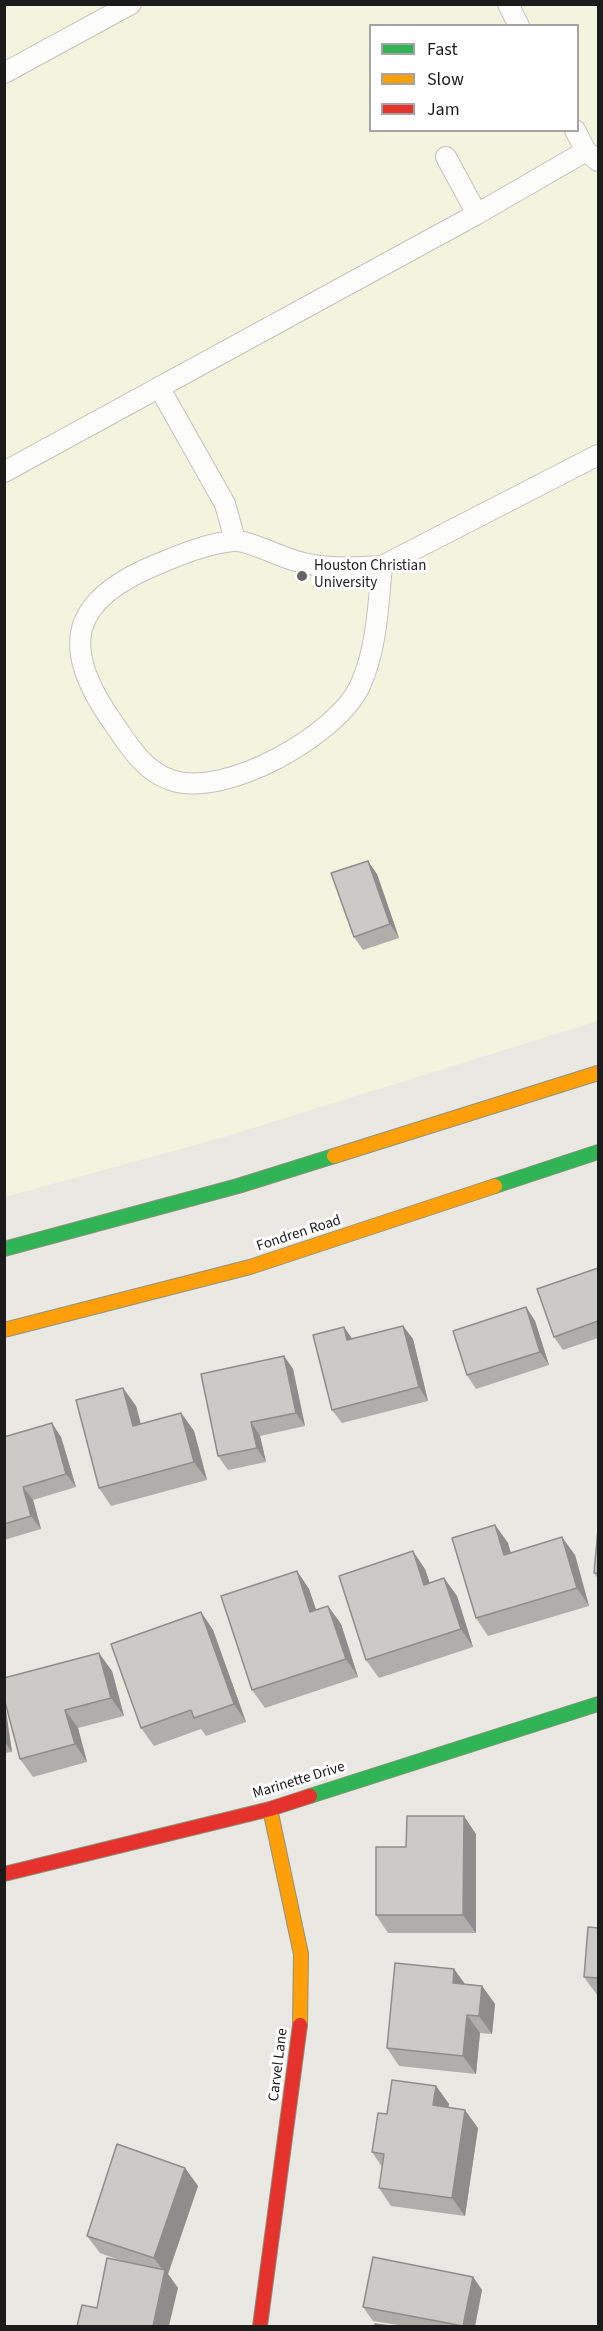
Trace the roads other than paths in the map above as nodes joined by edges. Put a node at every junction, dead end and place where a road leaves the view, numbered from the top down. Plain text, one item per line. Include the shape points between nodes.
1 (131, 4) edge
2 (508, 4) edge
3 (518, 24) edge
4 (4, 73) edge
5 (576, 132) edge
6 (592, 156) edge
7 (446, 157) dead end
8 (477, 214) junction
9 (159, 387) junction
10 (598, 454) edge
11 (4, 471) edge
12 (235, 540) junction
13 (382, 566) junction
14 (598, 1073) edge
15 (598, 1152) edge
16 (4, 1249) edge
17 (4, 1330) edge
18 (598, 1704) edge
19 (270, 1809) junction
20 (4, 1874) edge
21 (260, 2326) edge

1 - 4 lane
2 - 3 lane
5 - 6 lane
6 - 8 lane
7 - 8 lane
8 - 9 lane
9 - 11 lane
9 - 12 lane via 225,504
10 - 13 lane
12 - 13 lane via 298,562 342,569
12 - 13 lane via 195,549 140,571 105,592 87,615 79,638 81,668 93,696 141,761 171,780 202,783 270,762 334,721 359,687 375,639
14 - 16 main road via 238,1186
15 - 17 main road, Fondren Road via 250,1267
18 - 19 main road, Marinette Drive
19 - 20 main road, Marinette Drive
19 - 21 main road, Carvel Lane via 301,1954 300,2041

